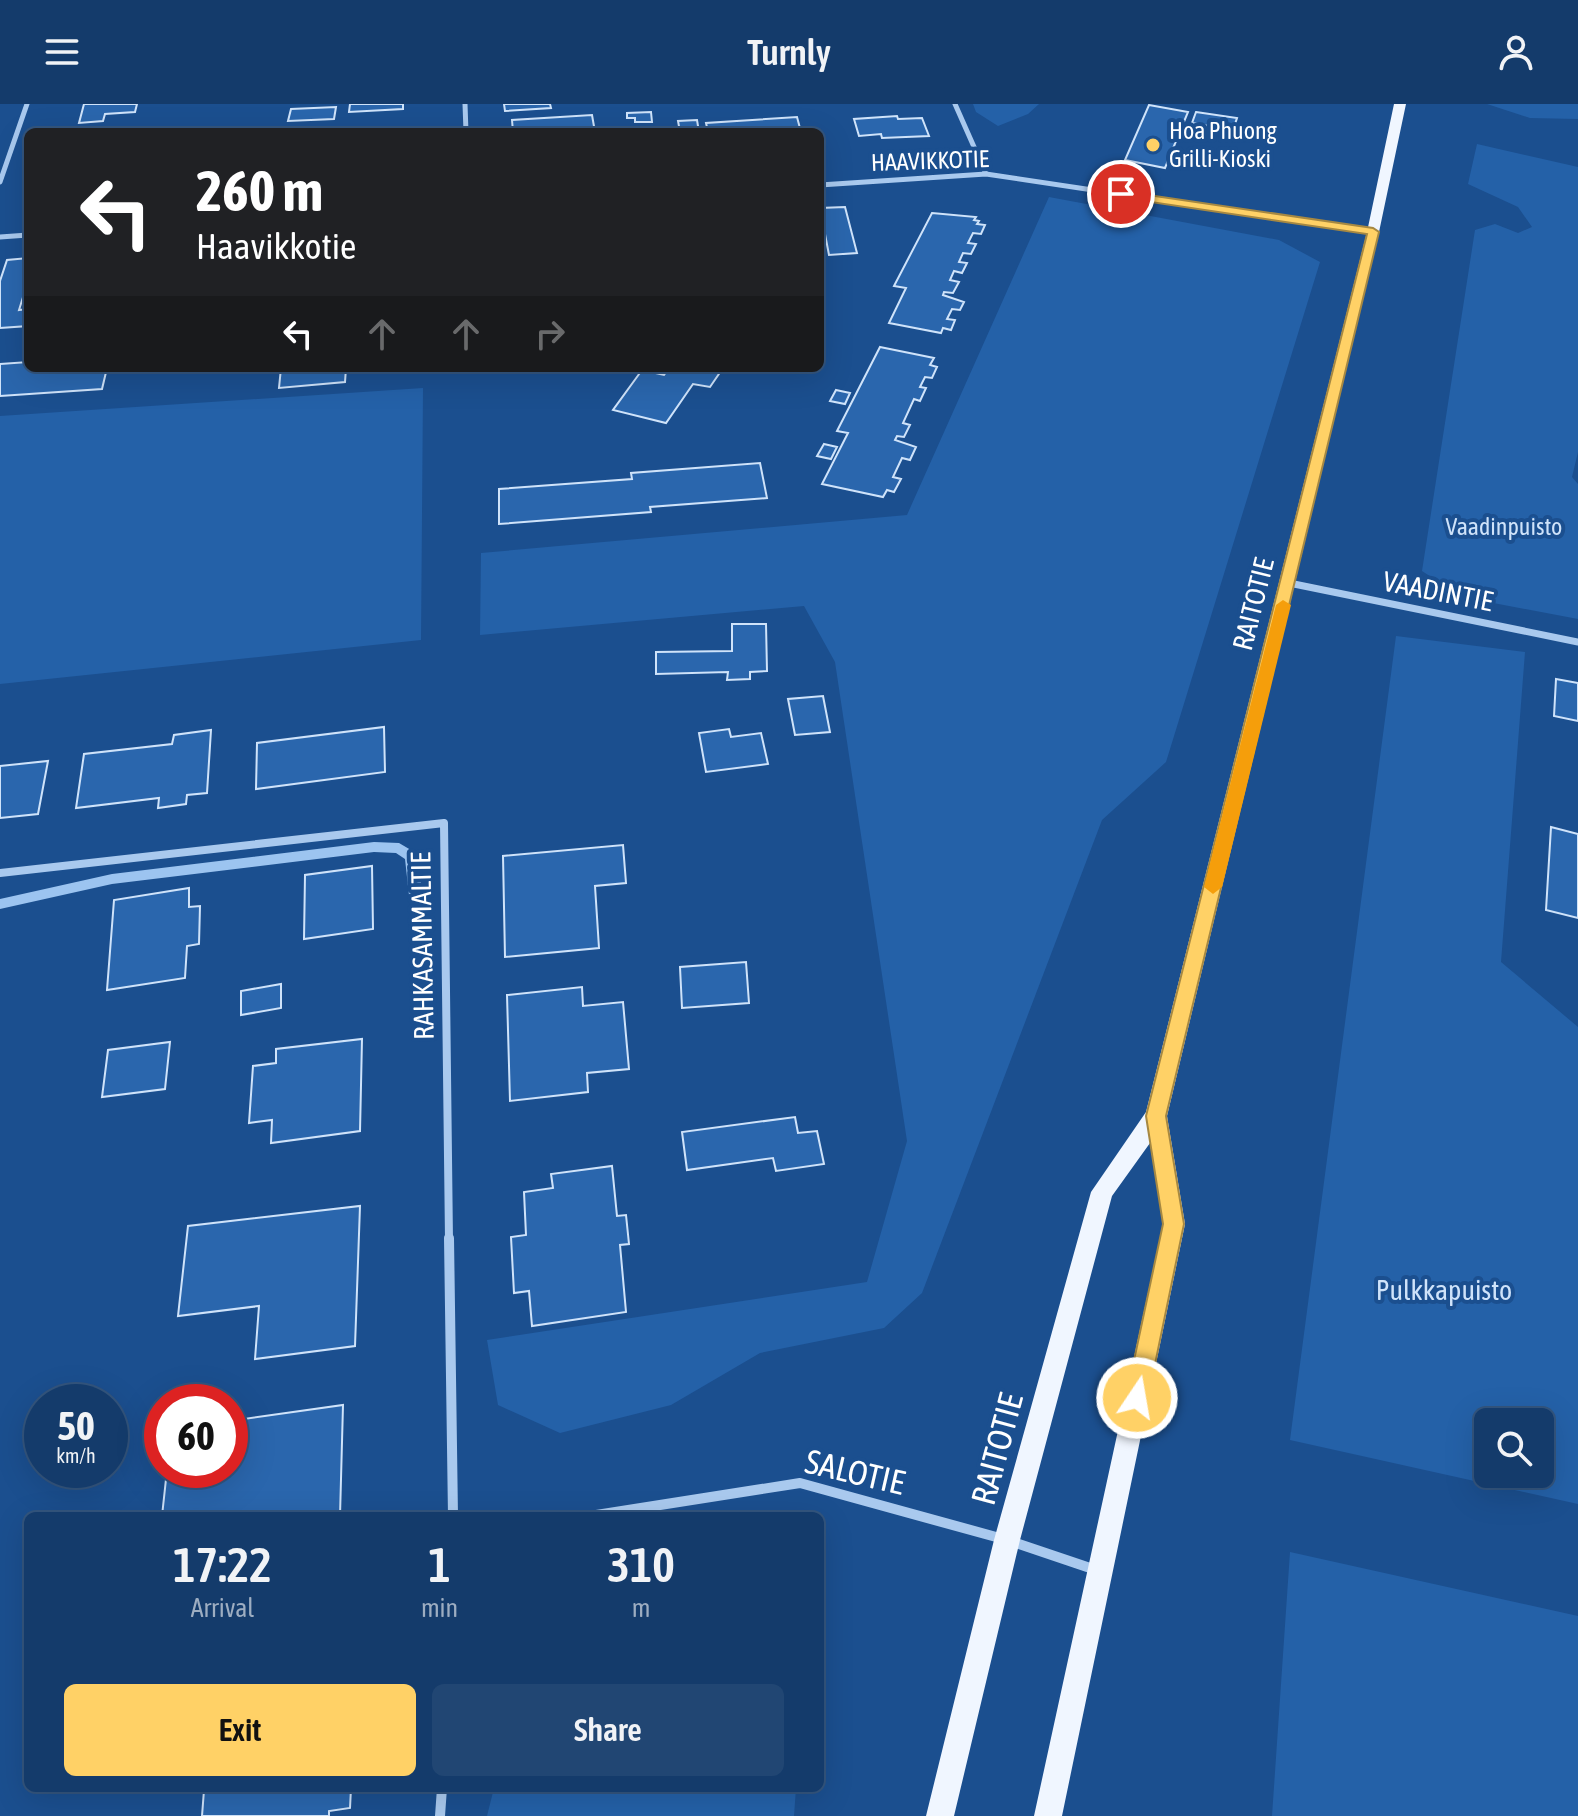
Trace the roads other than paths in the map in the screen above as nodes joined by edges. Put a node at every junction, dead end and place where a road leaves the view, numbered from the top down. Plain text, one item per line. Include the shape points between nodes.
1 (27, 104) edge
2 (465, 104) edge
3 (955, 104) edge
4 (1400, 104) edge
5 (466, 128) edge
6 (986, 174) junction
7 (0, 182) edge
8 (824, 185) edge
9 (1373, 232) junction
10 (24, 235) edge
11 (0, 237) edge
12 (1289, 583) junction
13 (1578, 642) edge
14 (0, 873) edge
15 (1156, 1116) junction
16 (453, 1512) edge
17 (615, 1512) edge
18 (1007, 1540) junction
19 (1101, 1571) junction
20 (442, 1792) edge
21 (440, 1816) edge
22 (940, 1816) edge
23 (1048, 1816) edge

1 - 7 street
2 - 5 street
3 - 6 street
4 - 9 main road, RAITOTIE
6 - 8 street, HAAVIKKOTIE
6 - 9 street, HAAVIKKOTIE
9 - 12 main road, RAITOTIE
10 - 11 street
12 - 13 street, VAADINTIE
12 - 15 main road, RAITOTIE
14 - 16 street, RAHKASAMMALTIE via 444,823
15 - 18 main road, RAITOTIE via 1102,1192
15 - 19 main road, RAITOTIE via 1174,1224
17 - 18 street, SALOTIE via 800,1483
18 - 19 street, SALOTIE
18 - 22 main road, RAITOTIE
19 - 23 main road, RAITOTIE
20 - 21 street

